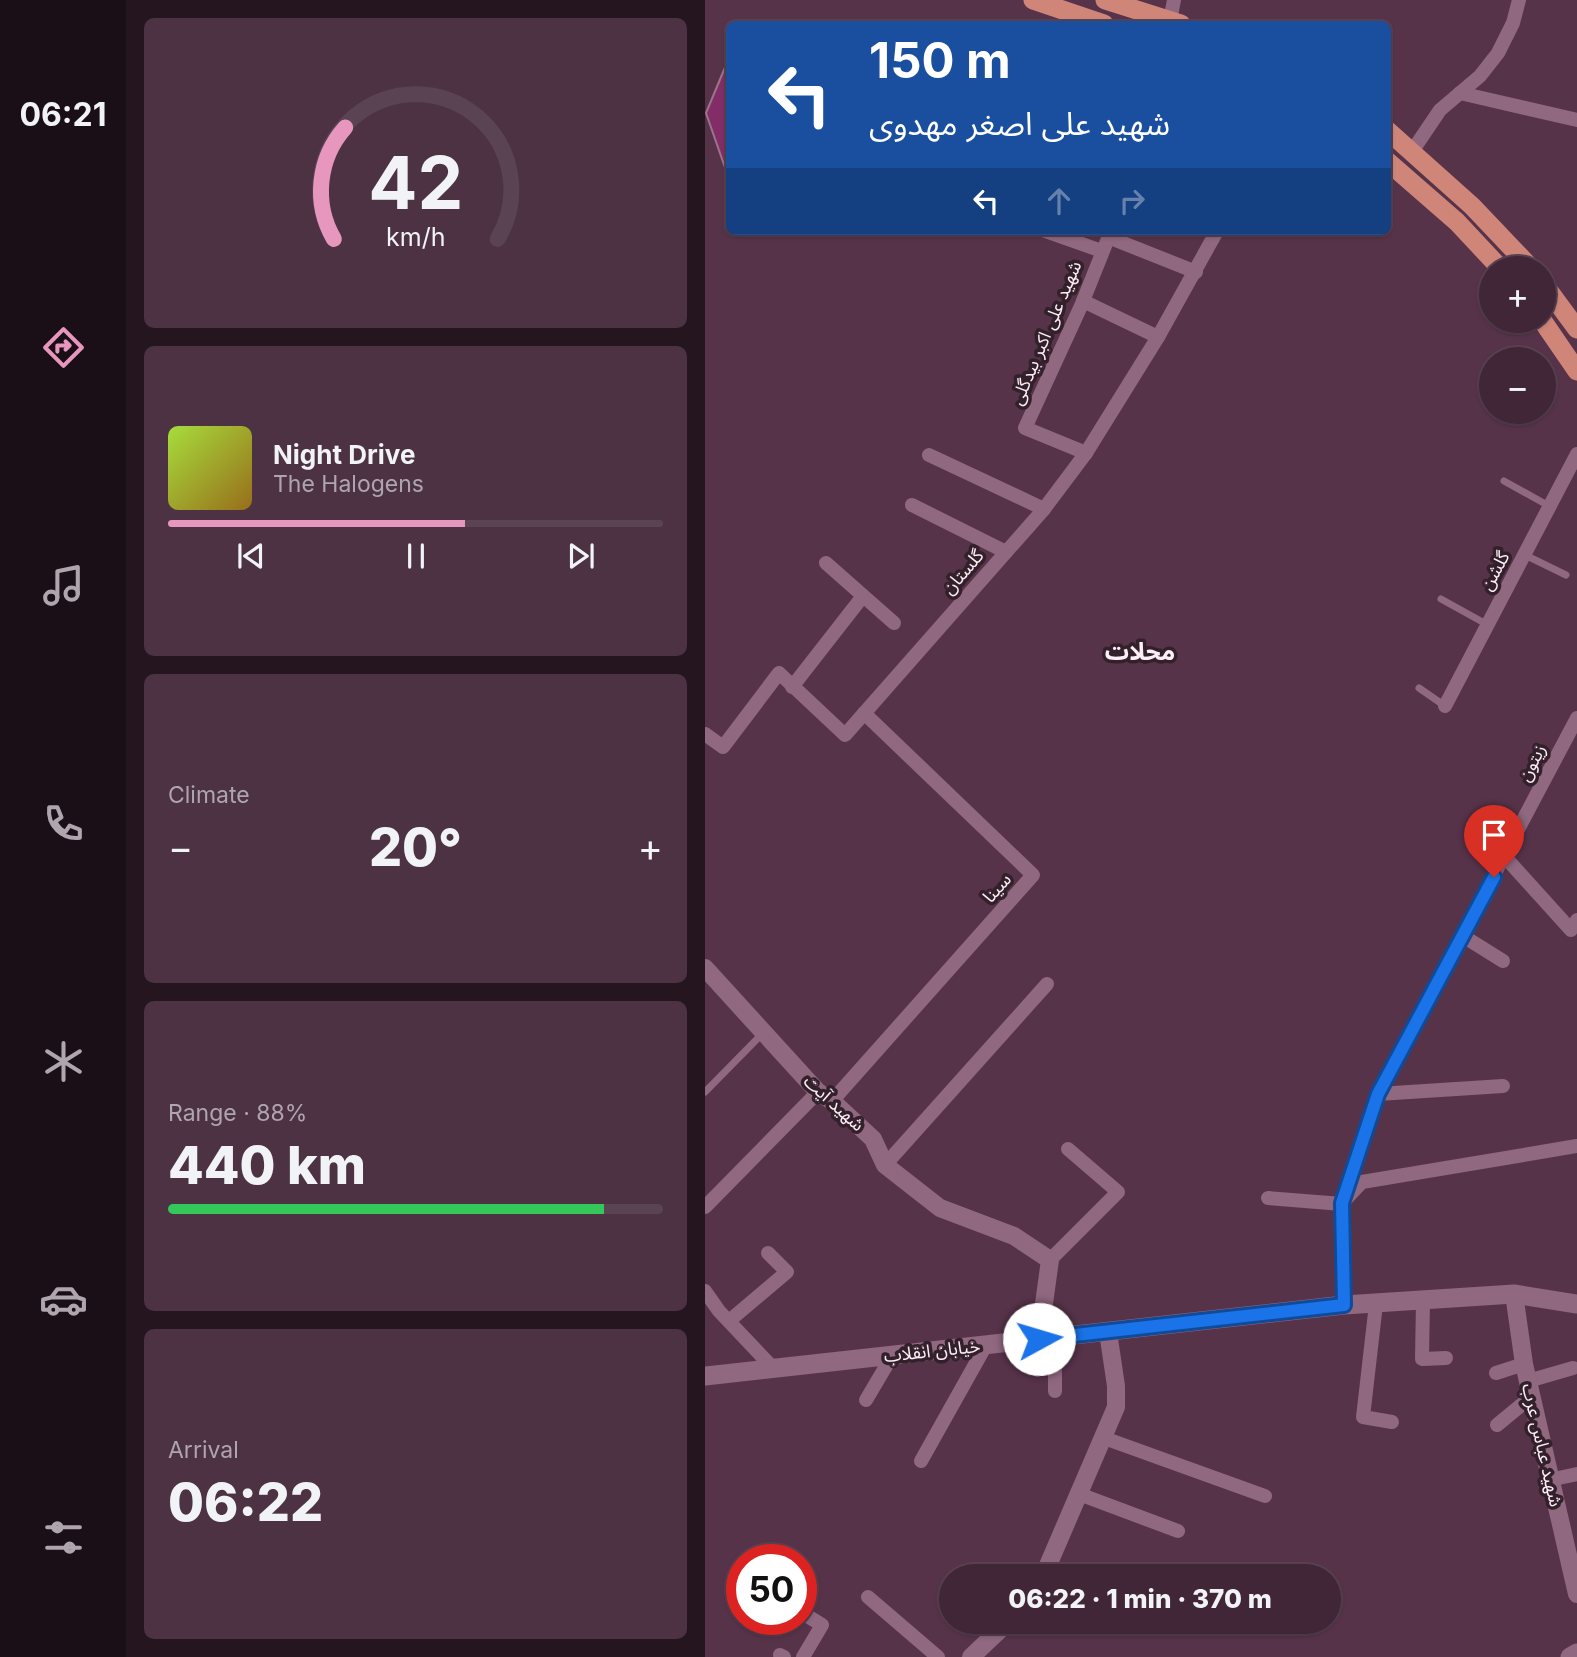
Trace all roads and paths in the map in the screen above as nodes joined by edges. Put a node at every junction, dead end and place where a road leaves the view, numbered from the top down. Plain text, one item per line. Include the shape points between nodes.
1 (1033, 0) edge
2 (1105, 0) edge
3 (1174, 0) edge
4 (1519, 0) edge
5 (1095, 21) edge
6 (1169, 21) edge
7 (1175, 21) edge
8 (1460, 93) junction
9 (1577, 120) edge
10 (1391, 133) edge
11 (1413, 150) junction
12 (1391, 164) edge
13 (1073, 235) edge
14 (1215, 235) edge
15 (1107, 240) edge
16 (1489, 256) edge
17 (1519, 256) edge
18 (1196, 272) junction
19 (1083, 301) junction
20 (1556, 301) edge
21 (1577, 330) edge
22 (1551, 333) edge
23 (1158, 337) junction
24 (1577, 371) edge
25 (1086, 453) junction
26 (1577, 454) edge
27 (929, 455) dead end
28 (1504, 481) dead end
29 (912, 505) dead end
30 (1551, 507) junction
31 (1044, 509) junction
32 (1006, 552) junction
33 (1525, 555) junction
34 (826, 563) dead end
35 (1566, 575) dead end
36 (864, 596) junction
37 (1441, 599) dead end
38 (894, 623) dead end
39 (1488, 625) junction
40 (792, 687) junction
41 (1419, 688) dead end
42 (1445, 705) joint
43 (864, 713) junction
44 (1577, 718) edge
45 (705, 734) edge
46 (1505, 857) junction
47 (1575, 929) edge
48 (1463, 936) junction
49 (1502, 961) dead end
50 (705, 968) edge
51 (1047, 984) dead end
52 (763, 1034) junction
53 (1503, 1086) dead end
54 (705, 1092) edge
55 (1378, 1094) junction
56 (825, 1096) junction
57 (1577, 1146) edge
58 (1068, 1149) dead end
59 (885, 1165) junction
60 (1268, 1198) dead end
61 (1342, 1203) junction
62 (705, 1207) edge
63 (768, 1252) dead end
64 (1050, 1260) junction
65 (705, 1291) edge
66 (1577, 1293) edge
67 (1514, 1294) junction
68 (1423, 1301) junction
69 (1567, 1303) edge
70 (1376, 1304) junction
71 (1344, 1305) junction
72 (729, 1321) junction
73 (1108, 1332) junction
74 (1047, 1339) junction
75 (986, 1345) junction
76 (892, 1356) junction
77 (1446, 1358) dead end
78 (1573, 1367) dead end
79 (774, 1369) junction
80 (1495, 1373) dead end
81 (705, 1376) edge
82 (1527, 1381) junction
83 (1055, 1391) dead end
84 (866, 1400) dead end
85 (1392, 1422) dead end
86 (1497, 1425) dead end
87 (1104, 1438) junction
88 (921, 1461) dead end
89 (1577, 1474) edge
90 (1549, 1480) junction
91 (1079, 1494) junction
92 (1265, 1496) dead end
93 (1178, 1531) dead end
94 (1049, 1564) edge
95 (1577, 1594) edge
96 (868, 1597) dead end
97 (995, 1634) edge
98 (816, 1635) edge
99 (1577, 1653) edge
100 (803, 1657) edge
101 (938, 1657) edge
102 (970, 1657) edge
103 (1570, 1657) edge

1 - 5 main road
2 - 6 main road
3 - 7 street
4 - 8 street via 1498,53
8 - 9 street
8 - 11 street via 1440,110
10 - 11 main road
11 - 17 main road
12 - 16 main road
13 - 15 street
14 - 18 street, گلستان
15 - 18 street
15 - 19 street, شهید علی اکبر بیدگلی
18 - 23 street, گلستان
19 - 23 street
19 - 25 street, شهید علی اکبر بیدگلی via 1025,428
20 - 21 main road
22 - 24 main road
23 - 25 street, گلستان
25 - 31 street, گلستان
26 - 30 street, گلشن
27 - 31 street
28 - 30 lane
29 - 32 street
30 - 33 street, گلشن
31 - 32 street, گلستان
32 - 43 street, گلستان
33 - 35 lane
33 - 39 street, گلشن
34 - 36 street
36 - 38 street
36 - 40 street
37 - 39 lane
39 - 42 street, گلشن
40 - 43 street, گلستان via 845,734
40 - 45 street via 779,673 723,747
41 - 42 lane
43 - 56 street, سینا via 1033,876
44 - 46 street, زیتون
46 - 47 street
46 - 48 street, زیتون
48 - 49 street
48 - 55 street, زیتون
50 - 52 street, شهید آیت
51 - 59 street
52 - 54 lane
52 - 56 street, شهید آیت
53 - 55 street
55 - 61 street, زیتون
56 - 59 street, شهید آیت via 873,1139
56 - 62 street
57 - 61 street via 1362,1182
58 - 64 street via 1118,1192
59 - 64 street, شهید آیت via 940,1208 1014,1236
60 - 61 street
61 - 71 street, زیتون
63 - 72 street via 787,1272
64 - 74 street
65 - 72 street
66 - 69 street
67 - 68 main road, خیابان انقلاب
67 - 69 main road, خیابان انقلاب
67 - 82 street, شهید عباس عرب
68 - 70 main road, خیابان انقلاب
68 - 77 street via 1422,1359
70 - 71 main road, خیابان انقلاب
70 - 85 street via 1363,1418
71 - 73 main road, خیابان انقلاب
72 - 79 street
73 - 74 main road, خیابان انقلاب
73 - 87 street via 1116,1407
74 - 75 main road, خیابان انقلاب
74 - 83 street
75 - 76 main road, خیابان انقلاب
75 - 88 street
76 - 79 main road, خیابان انقلاب
76 - 84 street
78 - 82 street
79 - 81 main road, خیابان انقلاب
80 - 82 street
82 - 86 street
82 - 90 street, شهید عباس عرب
87 - 91 street
87 - 92 street
89 - 90 street
90 - 95 street, شهید عباس عرب
91 - 93 street
91 - 94 street
96 - 101 street
97 - 102 street
98 - 100 street
99 - 103 main road

